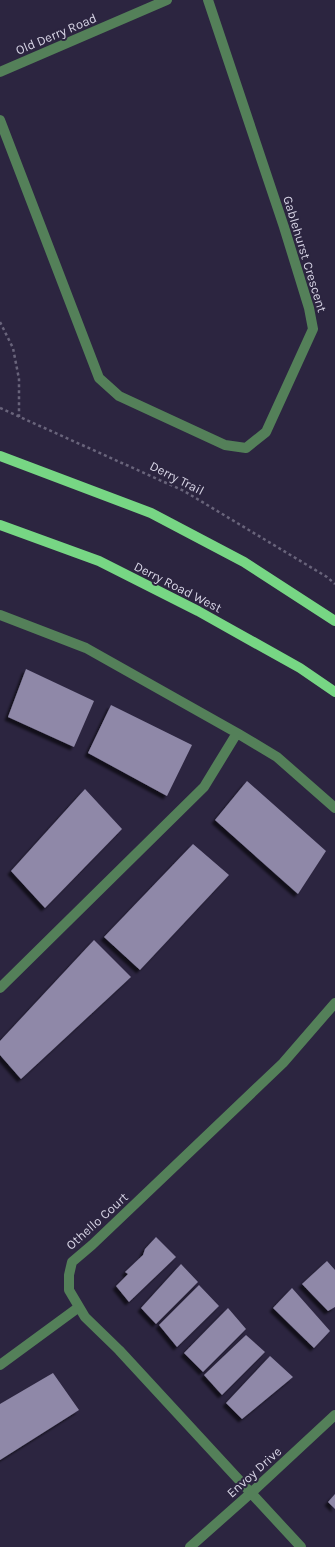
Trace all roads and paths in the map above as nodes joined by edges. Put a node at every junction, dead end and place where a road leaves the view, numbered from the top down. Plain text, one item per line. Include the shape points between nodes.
1 (167, 0) edge
2 (208, 0) edge
3 (0, 72) edge
4 (0, 120) edge
5 (0, 322) edge
6 (0, 408) edge
7 (19, 417) junction
8 (0, 456) edge
9 (0, 526) edge
10 (335, 584) edge
11 (0, 615) edge
12 (335, 621) edge
13 (335, 692) edge
14 (237, 733) junction
15 (335, 808) edge
16 (0, 988) edge
17 (335, 1003) edge
18 (79, 1307) junction
19 (0, 1365) edge
20 (335, 1415) edge
21 (252, 1492) junction
22 (190, 1547) edge
23 (302, 1547) edge

1 - 3 street, Old Derry Road
2 - 4 street, Gablehurst Crescent via 284,227 313,329 266,432 246,448 225,445 119,396 99,378
5 - 7 path via 13,348 19,379
6 - 7 path, Derry Trail
7 - 10 path, Derry Trail via 184,491
8 - 12 main road via 151,513 244,562
9 - 13 main road, Derry Road West via 106,565 198,611 300,668
11 - 14 street via 86,648
14 - 15 street via 277,757
14 - 16 street via 204,787
17 - 18 street, Othello Court via 283,1063 92,1246 72,1262 69,1290
18 - 19 street
18 - 21 street, Othello Court via 85,1317
20 - 21 street, Envoy Drive
21 - 22 street, Envoy Drive
21 - 23 street, Othello Court

